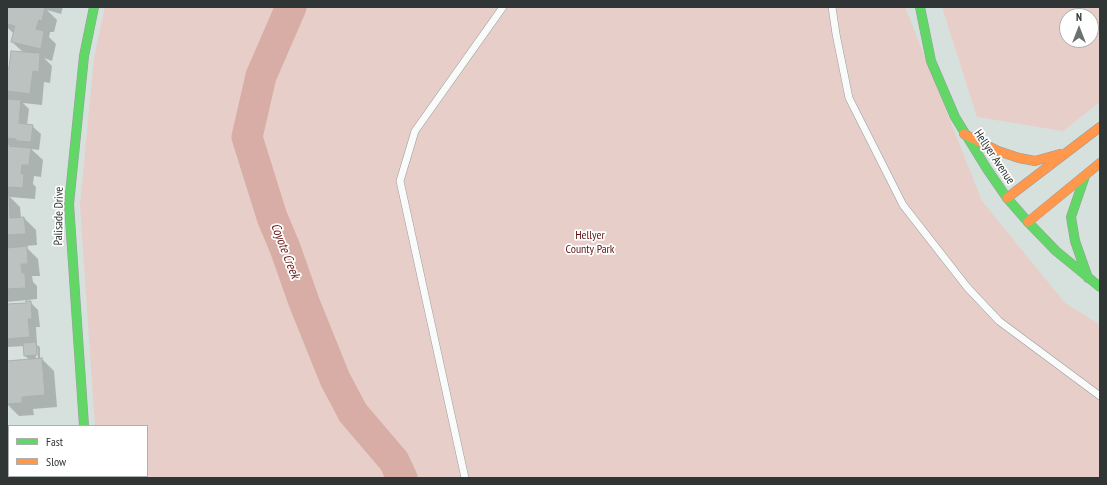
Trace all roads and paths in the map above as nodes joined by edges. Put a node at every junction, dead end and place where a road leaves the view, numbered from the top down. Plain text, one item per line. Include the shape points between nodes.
1 (94, 7) edge
2 (503, 7) edge
3 (832, 7) edge
4 (920, 7) edge
5 (1100, 127) edge
6 (964, 134) junction
7 (1065, 153) junction
8 (1100, 163) edge
9 (1085, 176) junction
10 (1007, 198) junction
11 (1028, 222) junction
12 (1088, 278) junction
13 (1100, 287) edge
14 (1100, 396) edge
15 (84, 425) edge
16 (465, 478) edge

1 - 15 main road, Palisade Drive via 84,56 70,204
2 - 16 lane via 415,131 400,181
3 - 14 lane via 849,98 903,205 967,287 999,321
4 - 6 main road, Hellyer Avenue via 931,61
5 - 7 main road
6 - 7 main road via 1019,158 1035,161
6 - 10 main road, Hellyer Avenue
7 - 10 main road
8 - 9 main road
9 - 11 main road
9 - 12 main road via 1070,218
10 - 11 main road, Hellyer Avenue
11 - 12 main road, Hellyer Avenue via 1056,251
12 - 13 main road, Hellyer Avenue

